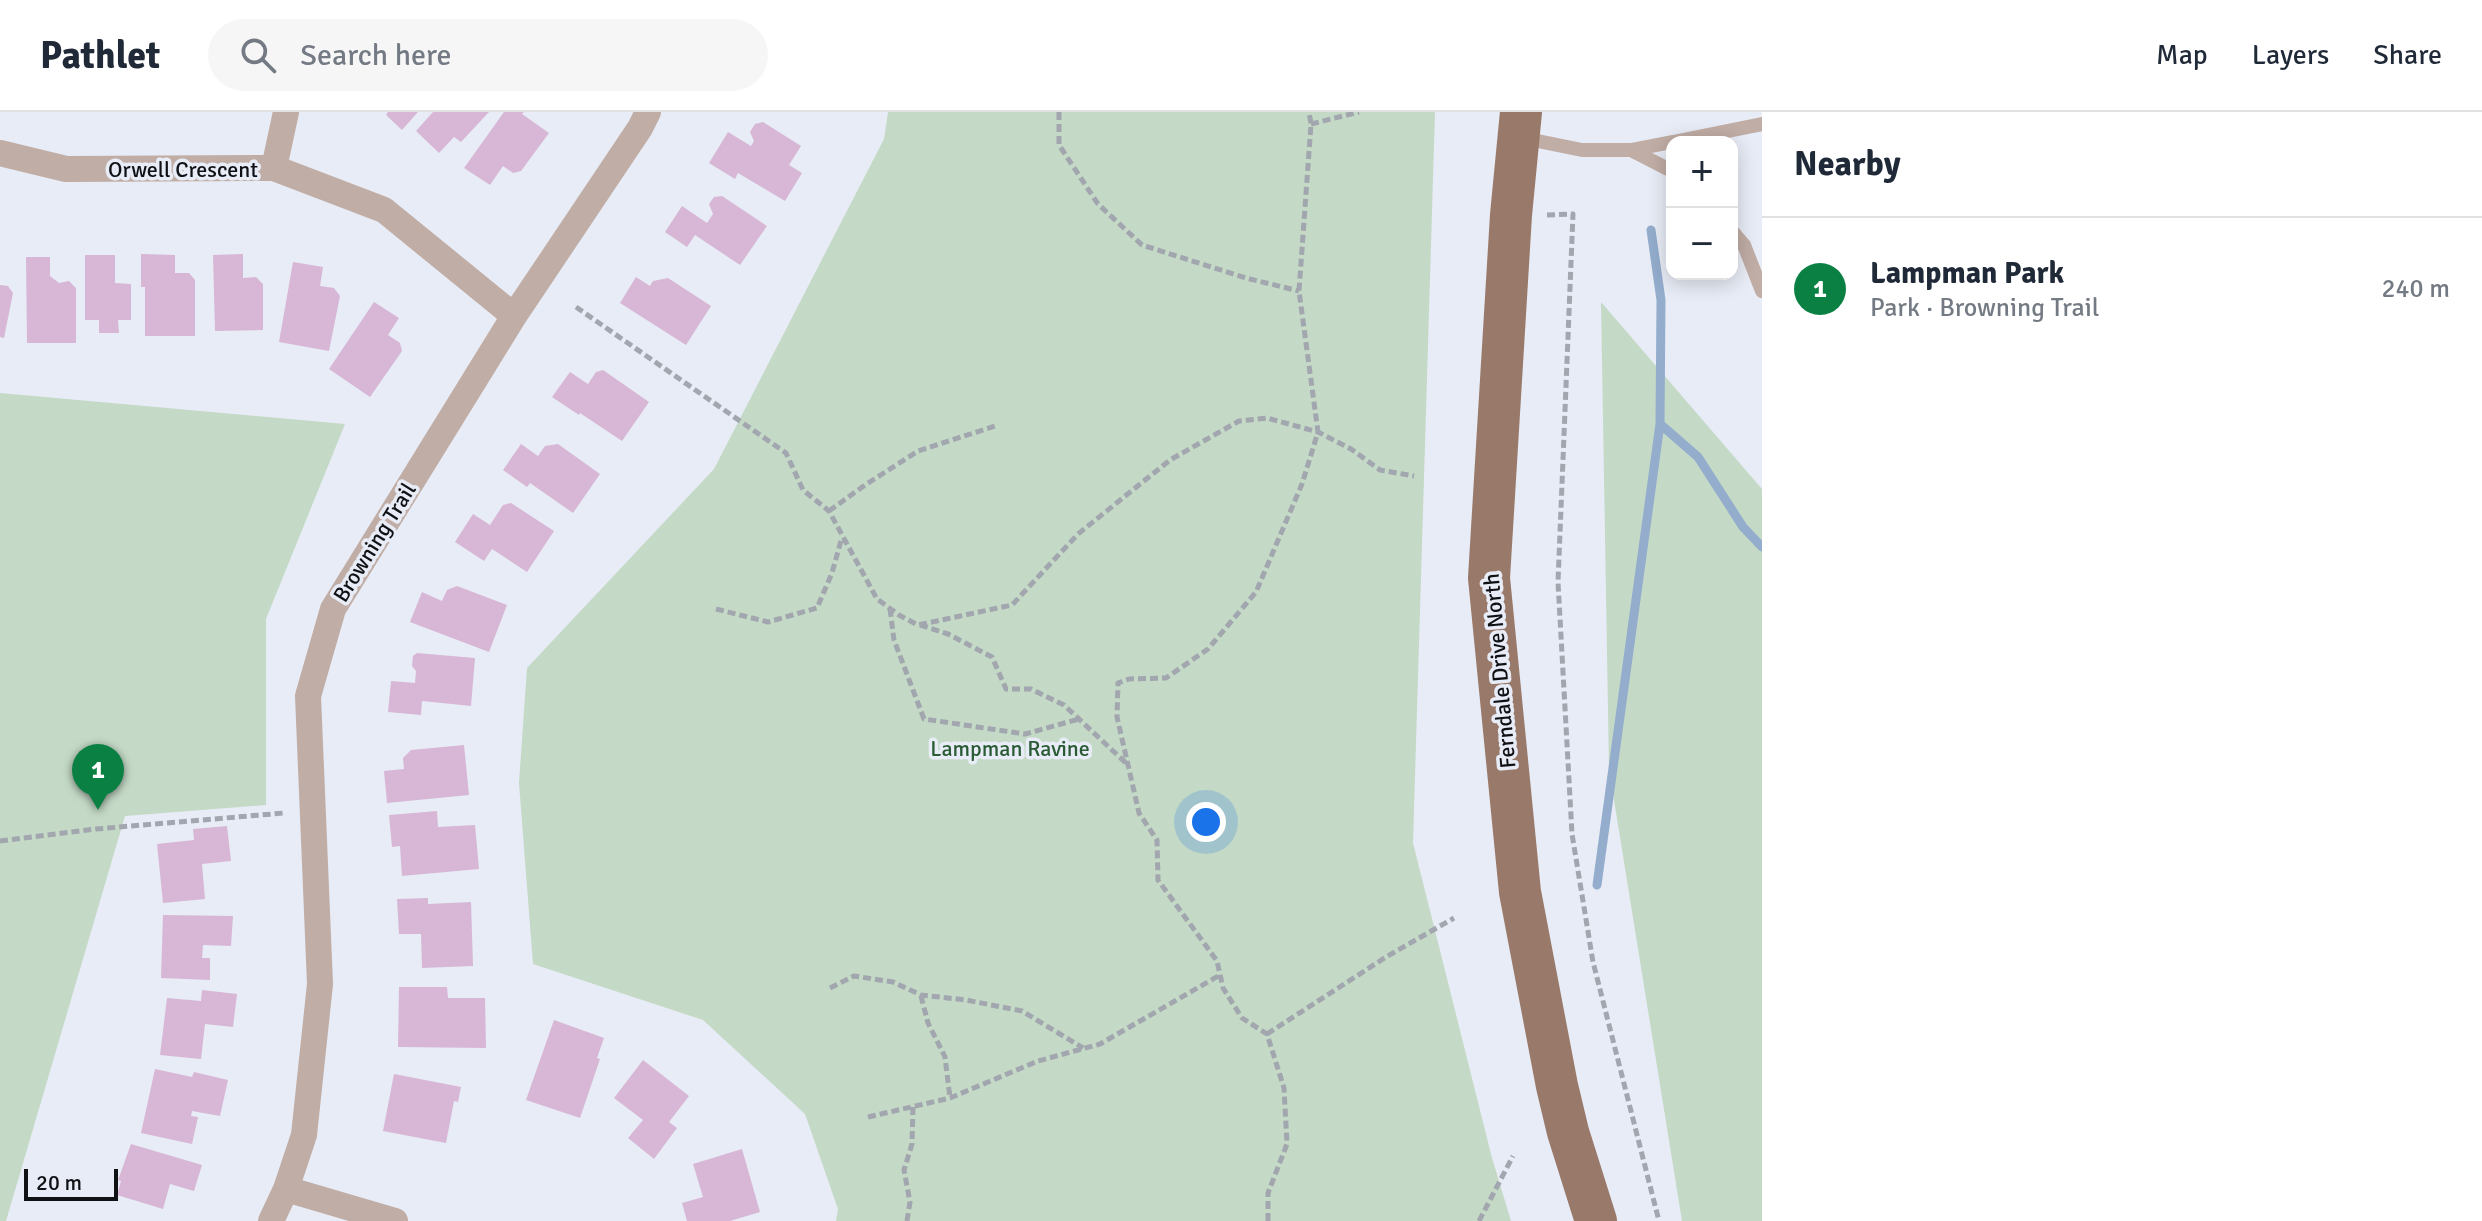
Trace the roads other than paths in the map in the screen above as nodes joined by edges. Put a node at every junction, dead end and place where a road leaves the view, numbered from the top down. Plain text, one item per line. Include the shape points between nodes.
1 (286, 112) edge
2 (648, 112) edge
3 (1520, 124) edge
4 (1762, 124) edge
5 (1702, 136) edge
6 (1666, 143) edge
7 (1631, 150) junction
8 (0, 153) edge
9 (274, 168) junction
10 (1666, 168) edge
11 (1738, 238) edge
12 (1762, 291) edge
13 (514, 316) junction
14 (286, 1189) junction
15 (271, 1221) edge
16 (395, 1221) edge
17 (1596, 1221) edge

1 - 9 street
2 - 13 street, Browning Trail
3 - 7 lane via 1582,150
3 - 17 main road, Ferndale Drive North via 1489,578 1520,892 1557,1086
4 - 5 lane
6 - 7 lane
7 - 10 lane
8 - 9 street, Orwell Crescent via 66,169
9 - 13 street, Orwell Crescent via 384,210
11 - 12 lane
13 - 14 street, Browning Trail via 333,609 308,696 320,984 304,1135
14 - 15 street, Browning Trail
14 - 16 street

